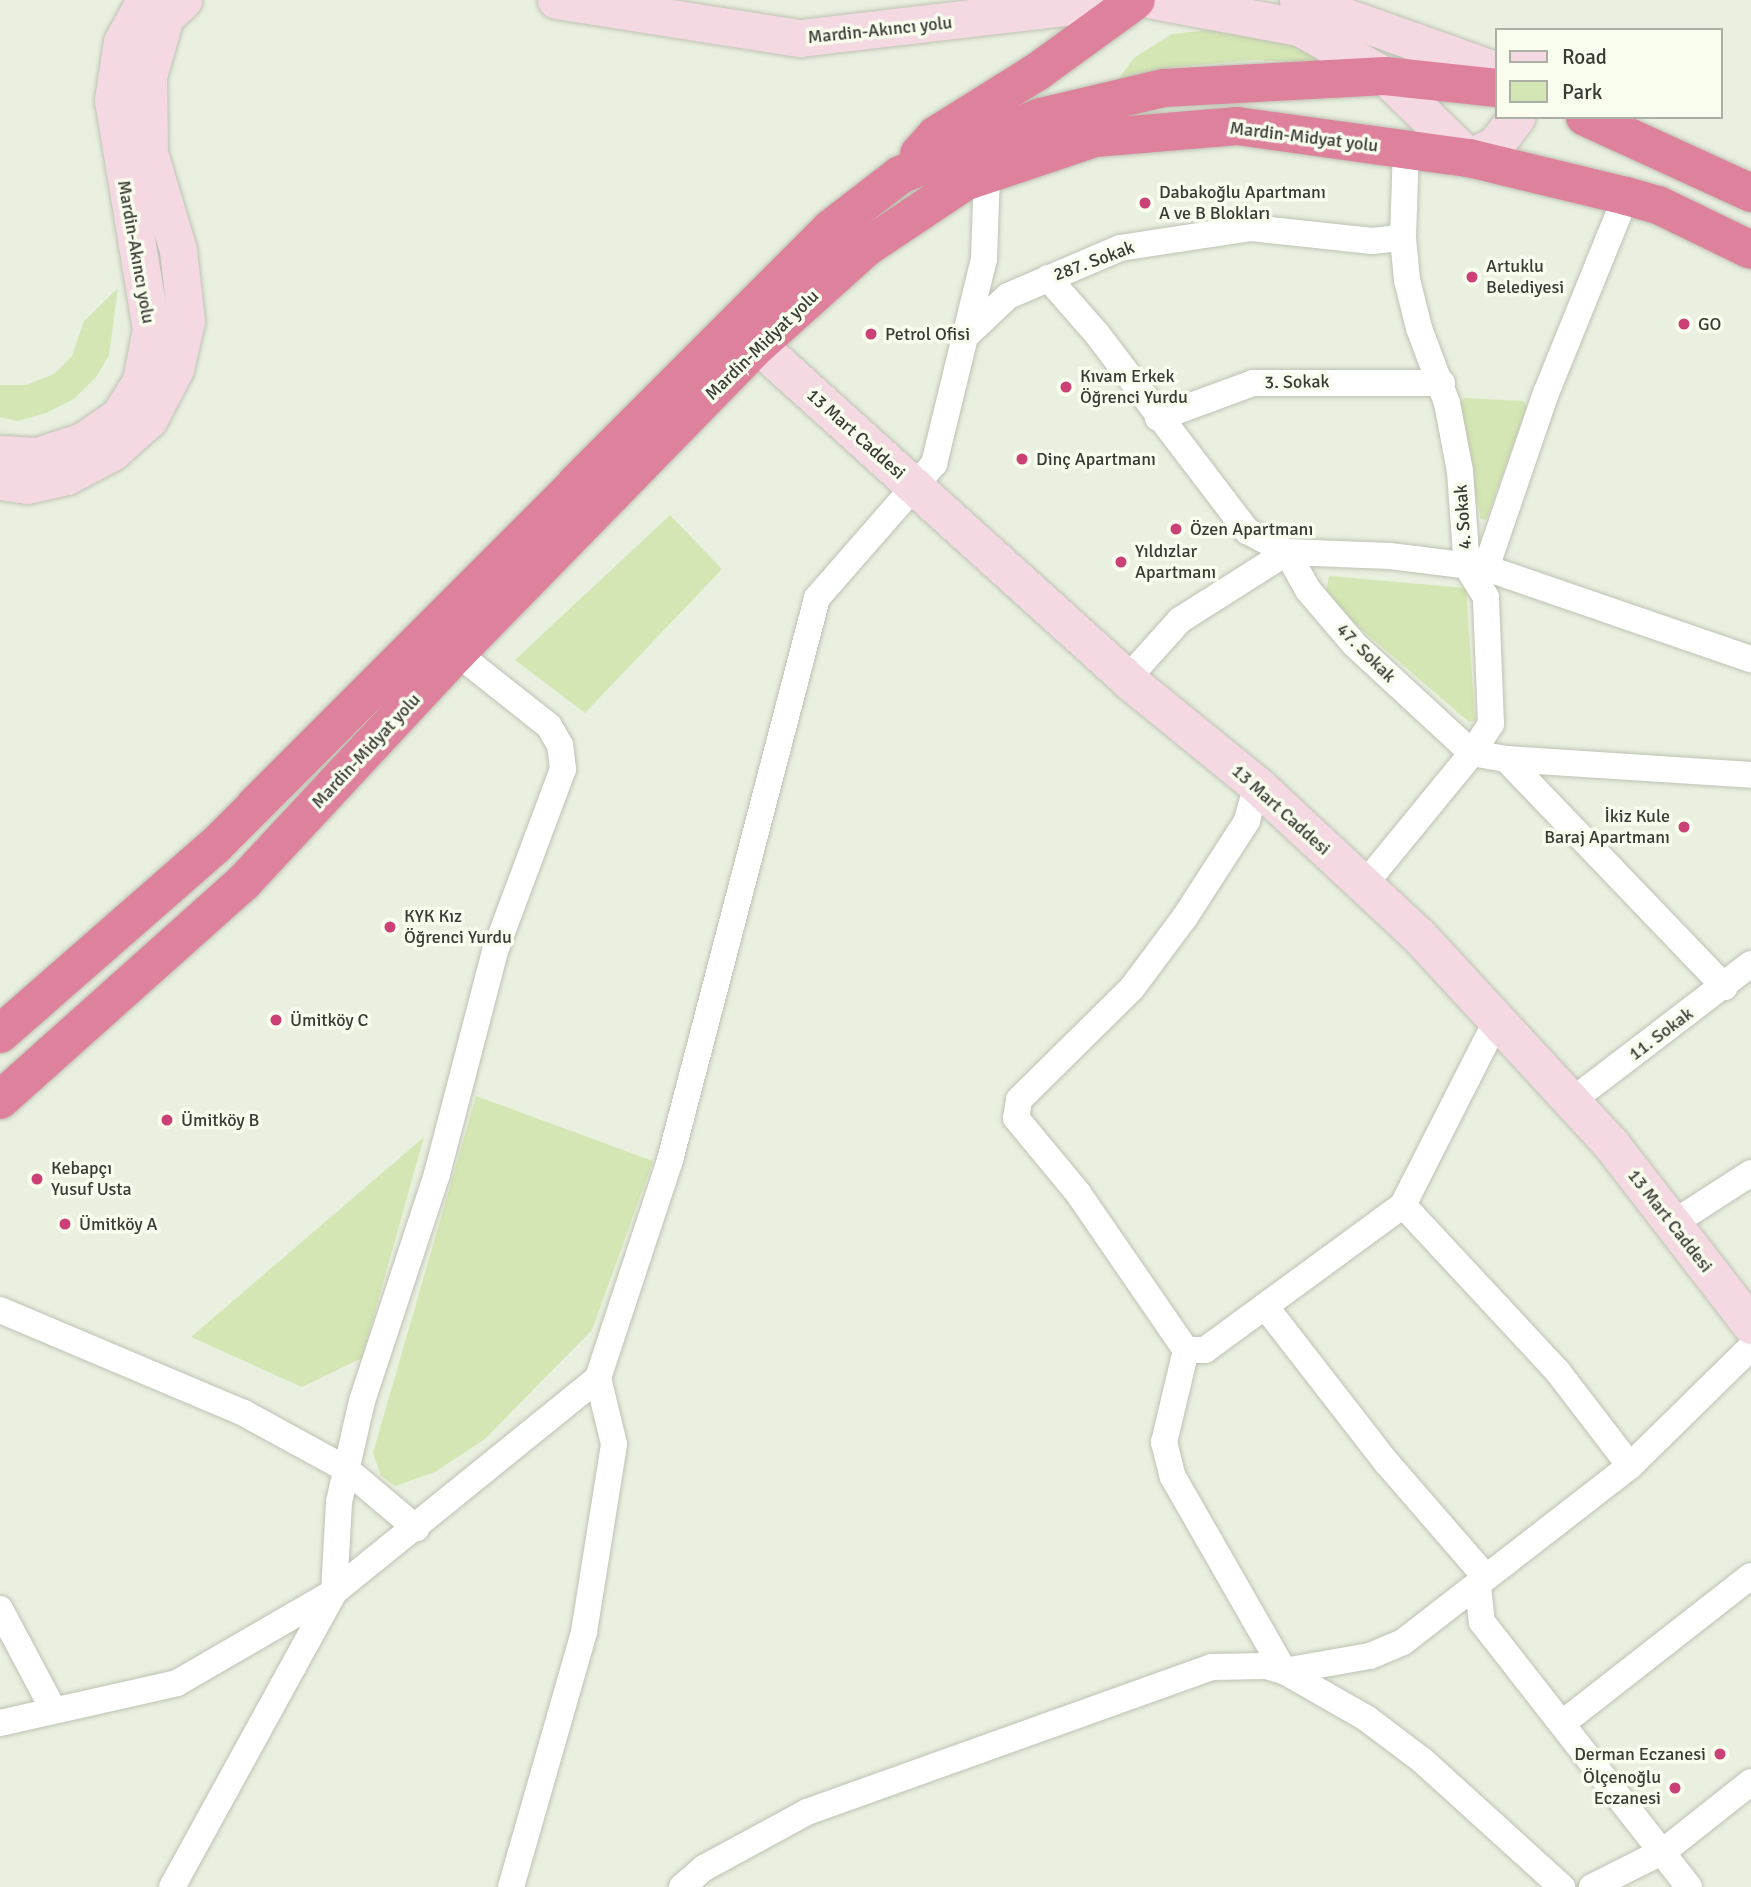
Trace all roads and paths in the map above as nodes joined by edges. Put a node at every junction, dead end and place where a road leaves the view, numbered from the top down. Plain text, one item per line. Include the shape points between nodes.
1 (145, 0) edge
2 (183, 0) edge
3 (556, 0) edge
4 (1123, 0) edge
5 (1136, 0) edge
6 (1153, 0) edge
7 (1298, 0) edge
8 (1496, 71) edge
9 (1385, 76) junction
10 (1496, 88) edge
11 (1515, 119) edge
12 (1589, 119) edge
13 (1406, 149) junction
14 (1469, 159) junction
15 (988, 172) junction
16 (900, 175) junction
17 (1751, 193) edge
18 (1626, 196) junction
19 (1403, 238) junction
20 (1751, 250) edge
21 (1048, 278) junction
22 (970, 332) junction
23 (758, 345) junction
24 (1442, 383) junction
25 (1158, 418) junction
26 (0, 454) edge
27 (0, 481) edge
28 (913, 485) junction
29 (1287, 552) junction
30 (1476, 568) junction
31 (457, 653) junction
32 (1751, 659) edge
33 (1127, 680) junction
34 (1472, 753) junction
35 (1506, 759) junction
36 (1751, 775) edge
37 (1257, 785) junction
38 (1364, 885) junction
39 (1751, 964) edge
40 (1725, 987) junction
41 (1496, 1022) junction
42 (0, 1034) edge
43 (0, 1100) edge
44 (1569, 1103) junction
45 (1751, 1173) edge
46 (1403, 1205) junction
47 (1672, 1224) junction
48 (1265, 1306) junction
49 (0, 1310) edge
50 (1751, 1325) edge
51 (1751, 1348) edge
52 (1186, 1350) junction
53 (598, 1378) junction
54 (1630, 1466) junction
55 (346, 1469) junction
56 (416, 1528) junction
57 (1751, 1576) edge
58 (1481, 1581) junction
59 (334, 1592) junction
60 (0, 1609) edge
61 (1284, 1671) junction
62 (53, 1709) junction
63 (1564, 1721) junction
64 (0, 1723) edge
65 (1751, 1782) edge
66 (1664, 1851) junction
67 (172, 1887) edge
68 (511, 1887) edge
69 (682, 1887) edge
70 (1562, 1887) edge
71 (1592, 1887) edge
72 (1689, 1887) edge

1 - 26 main road, Mardin-Akıncı yolu via 122,42 113,100 151,328 141,381 119,416 83,441 37,456
2 - 27 main road, Mardin-Akıncı yolu via 164,17 148,76 149,153 178,250 187,321 176,369 149,419 113,452 67,477 27,485
3 - 4 main road, Mardin-Akıncı yolu via 800,38
5 - 16 highway via 1037,72 936,135
6 - 9 main road via 1298,27
7 - 8 main road
9 - 10 highway, Mardin-Midyat yolu
9 - 14 main road
9 - 16 highway, Mardin-Midyat yolu via 1164,88 1041,117
11 - 14 main road via 1496,144
12 - 17 highway
13 - 14 highway, Mardin-Midyat yolu
13 - 15 highway, Mardin-Midyat yolu via 1237,125 1095,138
13 - 19 street, 4. Sokak
14 - 18 highway, Mardin-Midyat yolu
15 - 22 street via 984,260
15 - 23 highway, Mardin-Midyat yolu via 964,182 867,247
16 - 42 highway, Mardin-Midyat yolu via 830,229 216,845
18 - 20 highway, Mardin-Midyat yolu via 1658,205
18 - 30 street
19 - 21 street, 287. Sokak via 1372,242 1251,228 1188,235 1121,247
19 - 24 street, 4. Sokak via 1419,328
21 - 22 street, 287. Sokak via 1008,296
21 - 25 street via 1090,325
22 - 28 street via 934,464
23 - 28 main road, 13 Mart Caddesi
23 - 31 highway, Mardin-Midyat yolu
24 - 25 street, 3. Sokak via 1253,383
24 - 30 street, 4. Sokak
25 - 29 street via 1247,531
28 - 33 main road, 13 Mart Caddesi
28 - 53 street via 817,598 670,1160
29 - 30 street via 1390,556
29 - 33 street via 1180,620
29 - 34 street, 47. Sokak via 1308,590 1355,645
30 - 32 street
30 - 34 street, 4. Sokak via 1486,597 1491,724
31 - 43 highway, Mardin-Midyat yolu via 243,883
31 - 55 street via 549,726 560,745 563,769 495,951 437,1174 362,1401
33 - 37 main road, 13 Mart Caddesi
34 - 35 street
34 - 38 street, 4. Sokak
35 - 36 street
35 - 40 street
37 - 38 main road, 13 Mart Caddesi
37 - 52 street via 1247,821 1185,917 1132,988 1019,1100 1016,1118 1078,1193
38 - 41 main road, 13 Mart Caddesi via 1419,936
39 - 40 street, 11. Sokak
40 - 44 street, 11. Sokak
41 - 44 main road, 13 Mart Caddesi
41 - 46 street
44 - 47 main road, 13 Mart Caddesi via 1611,1144
45 - 47 street
46 - 48 street
46 - 54 street via 1558,1372
47 - 50 main road, 13 Mart Caddesi
48 - 52 street via 1205,1350
48 - 58 street
49 - 55 street via 242,1412
51 - 54 street
52 - 61 street via 1164,1442 1172,1477
53 - 56 street
53 - 68 street via 614,1444 583,1632
54 - 58 street
55 - 56 street
55 - 59 street via 339,1502
56 - 59 street
57 - 63 street
58 - 61 street via 1403,1642 1370,1656
58 - 63 street via 1482,1622
59 - 62 street via 177,1683
59 - 67 street
60 - 62 street
61 - 69 street via 1266,1666 1212,1668 1116,1700 807,1812 704,1868
61 - 70 street via 1366,1718 1423,1761
62 - 64 street
63 - 66 street
65 - 66 street
66 - 71 street
66 - 72 street

